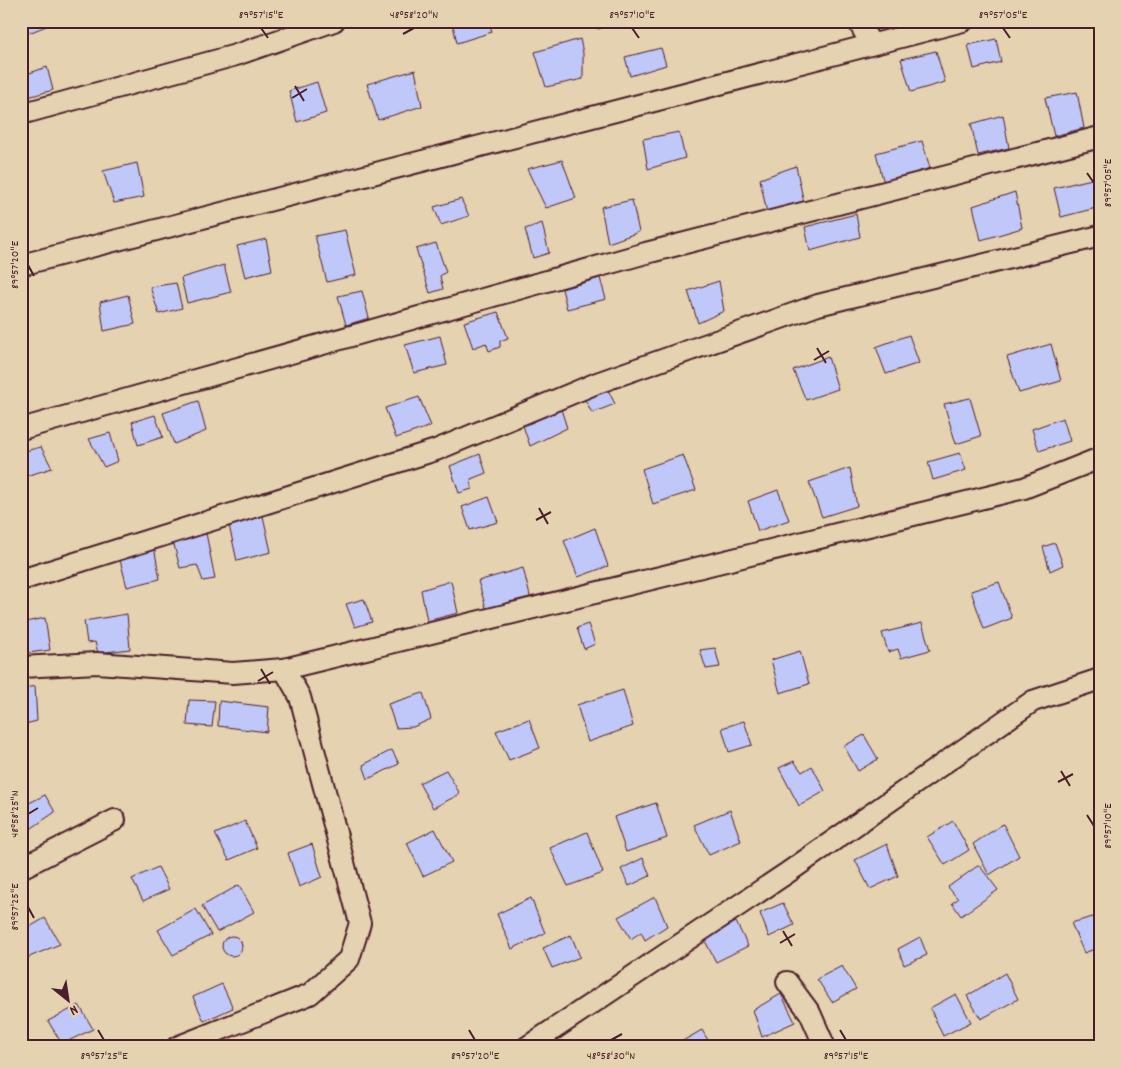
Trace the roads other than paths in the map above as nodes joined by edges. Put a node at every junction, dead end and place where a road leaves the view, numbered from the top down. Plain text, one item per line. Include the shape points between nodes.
1 (334, 21) edge
2 (858, 21) edge
3 (963, 21) edge
4 (871, 44) junction
5 (21, 114) edge
6 (1100, 137) edge
7 (1100, 236) edge
8 (21, 265) edge
9 (21, 430) edge
10 (1100, 458) edge
11 (21, 580) edge
12 (21, 667) edge
13 (284, 669) junction
14 (1100, 679) edge
15 (115, 820) dead end
16 (21, 868) edge
17 (787, 982) dead end
18 (177, 1047) edge
19 (527, 1047) edge
20 (825, 1047) edge

1 - 5 street via 236,55
2 - 4 street
3 - 4 street
4 - 8 street
6 - 9 street via 646,253
7 - 11 street via 818,305 597,383 436,450
10 - 13 street via 1024,488
12 - 13 street via 97,663 233,673
13 - 18 street via 300,697 360,923 349,959 310,994
14 - 19 street via 1033,701 787,873
15 - 16 street
17 - 20 street via 810,1012

